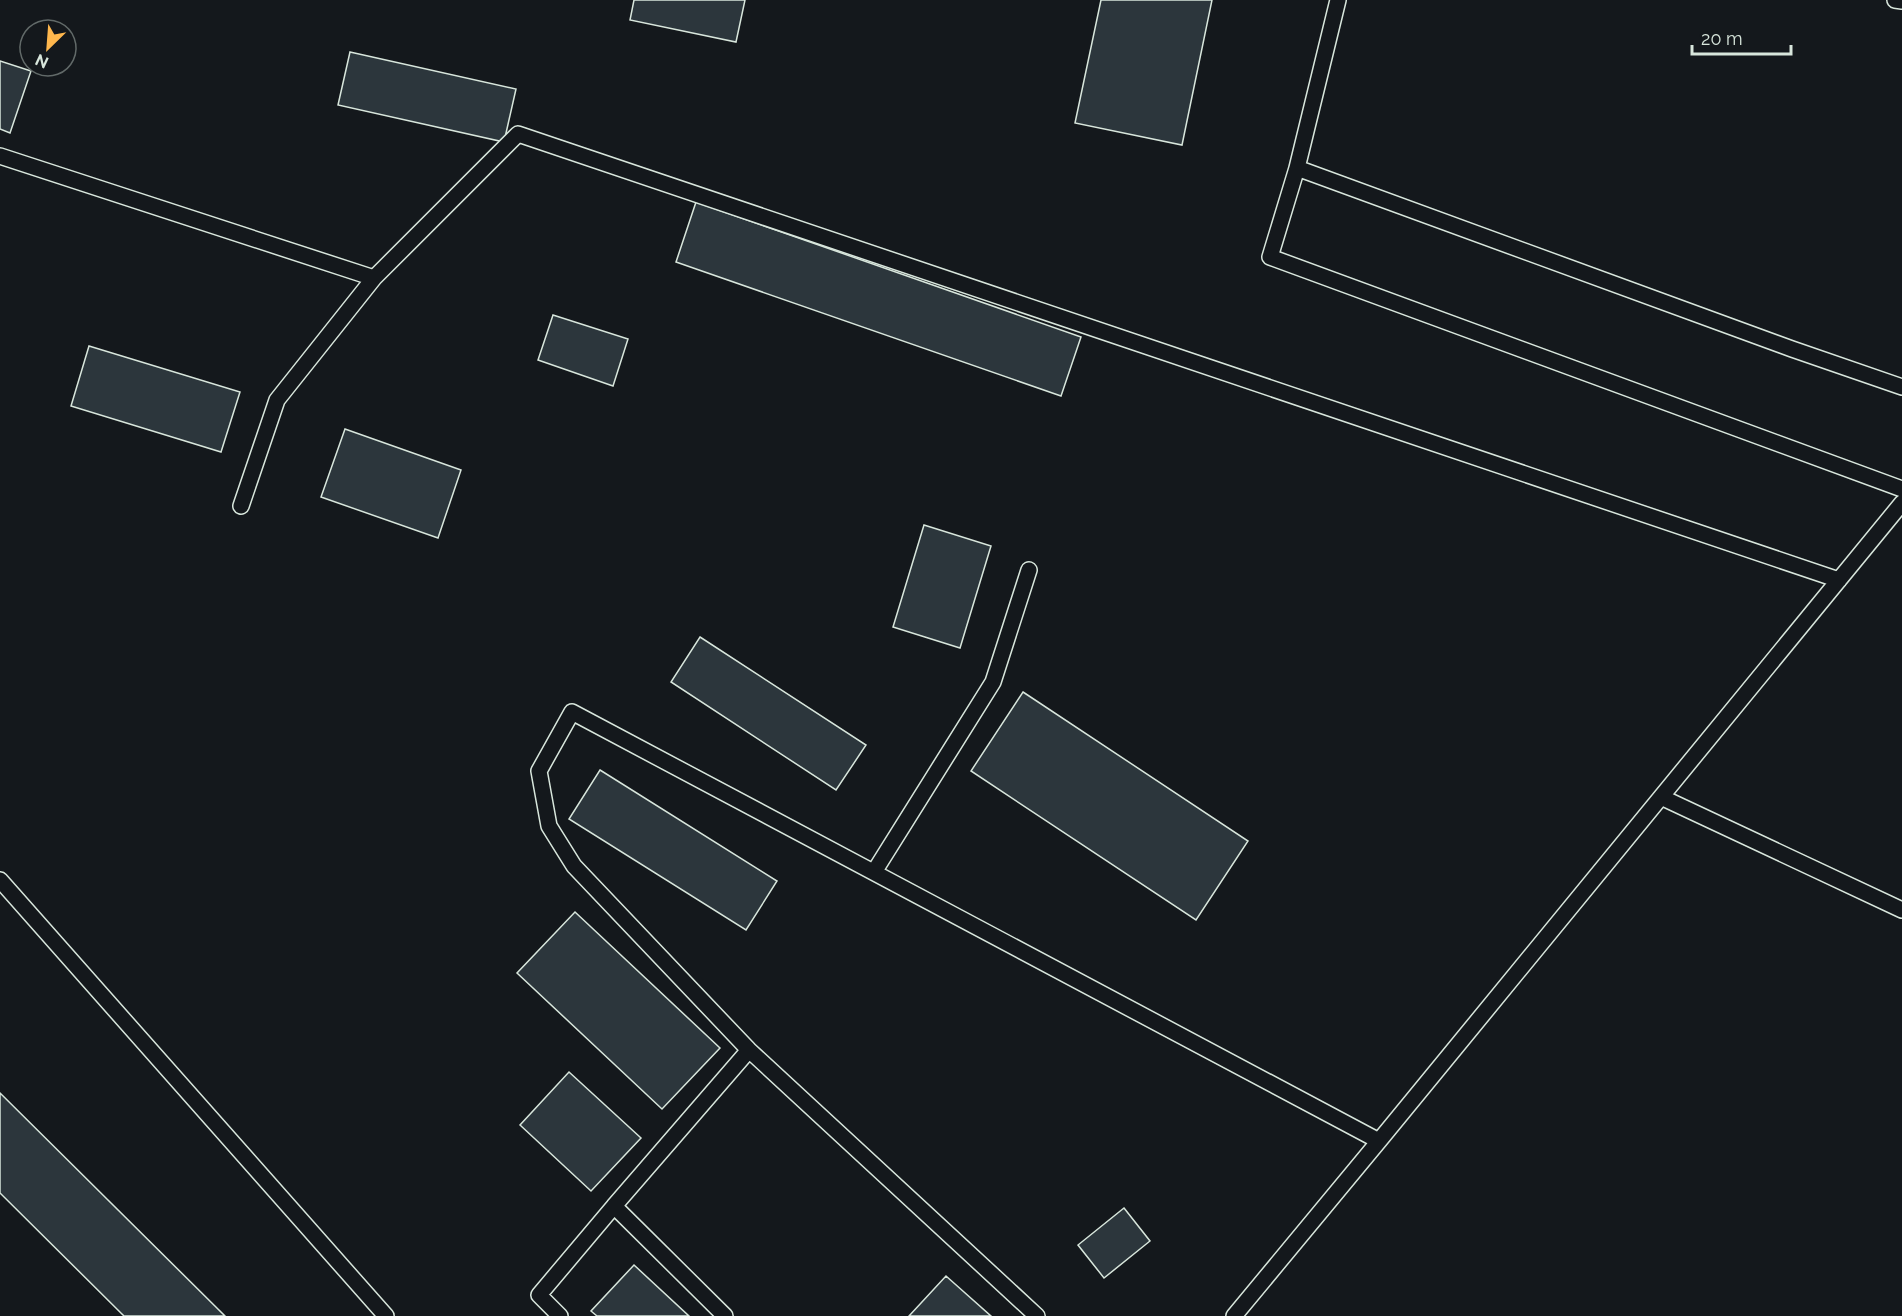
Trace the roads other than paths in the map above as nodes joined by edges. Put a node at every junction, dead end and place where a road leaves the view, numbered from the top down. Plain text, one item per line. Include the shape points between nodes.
1 (1338, 0) edge
2 (1894, 0) edge
3 (1902, 2) edge
4 (0, 156) edge
5 (1297, 168) junction
6 (374, 278) junction
7 (1902, 387) edge
8 (1902, 489) edge
9 (1902, 503) edge
10 (241, 506) dead end
11 (1029, 570) dead end
12 (1839, 580) junction
13 (1661, 797) junction
14 (874, 872) junction
15 (0, 880) edge
16 (1902, 910) edge
17 (749, 1050) junction
18 (1379, 1141) junction
19 (614, 1206) junction
20 (386, 1316) edge
21 (560, 1316) edge
22 (725, 1316) edge
23 (1037, 1316) edge
24 (1234, 1316) edge

1 - 5 lane
2 - 3 lane
4 - 6 lane
5 - 7 lane
5 - 8 lane via 1270,257
6 - 10 lane via 277,400
6 - 12 lane via 518,134
9 - 12 lane
11 - 14 lane via 993,682
12 - 13 lane
13 - 16 lane
13 - 18 lane
14 - 17 lane via 572,712 539,771 549,826 574,866
14 - 18 lane
15 - 20 lane
17 - 19 lane
17 - 23 lane
18 - 24 lane
19 - 21 lane via 539,1295
19 - 22 lane

